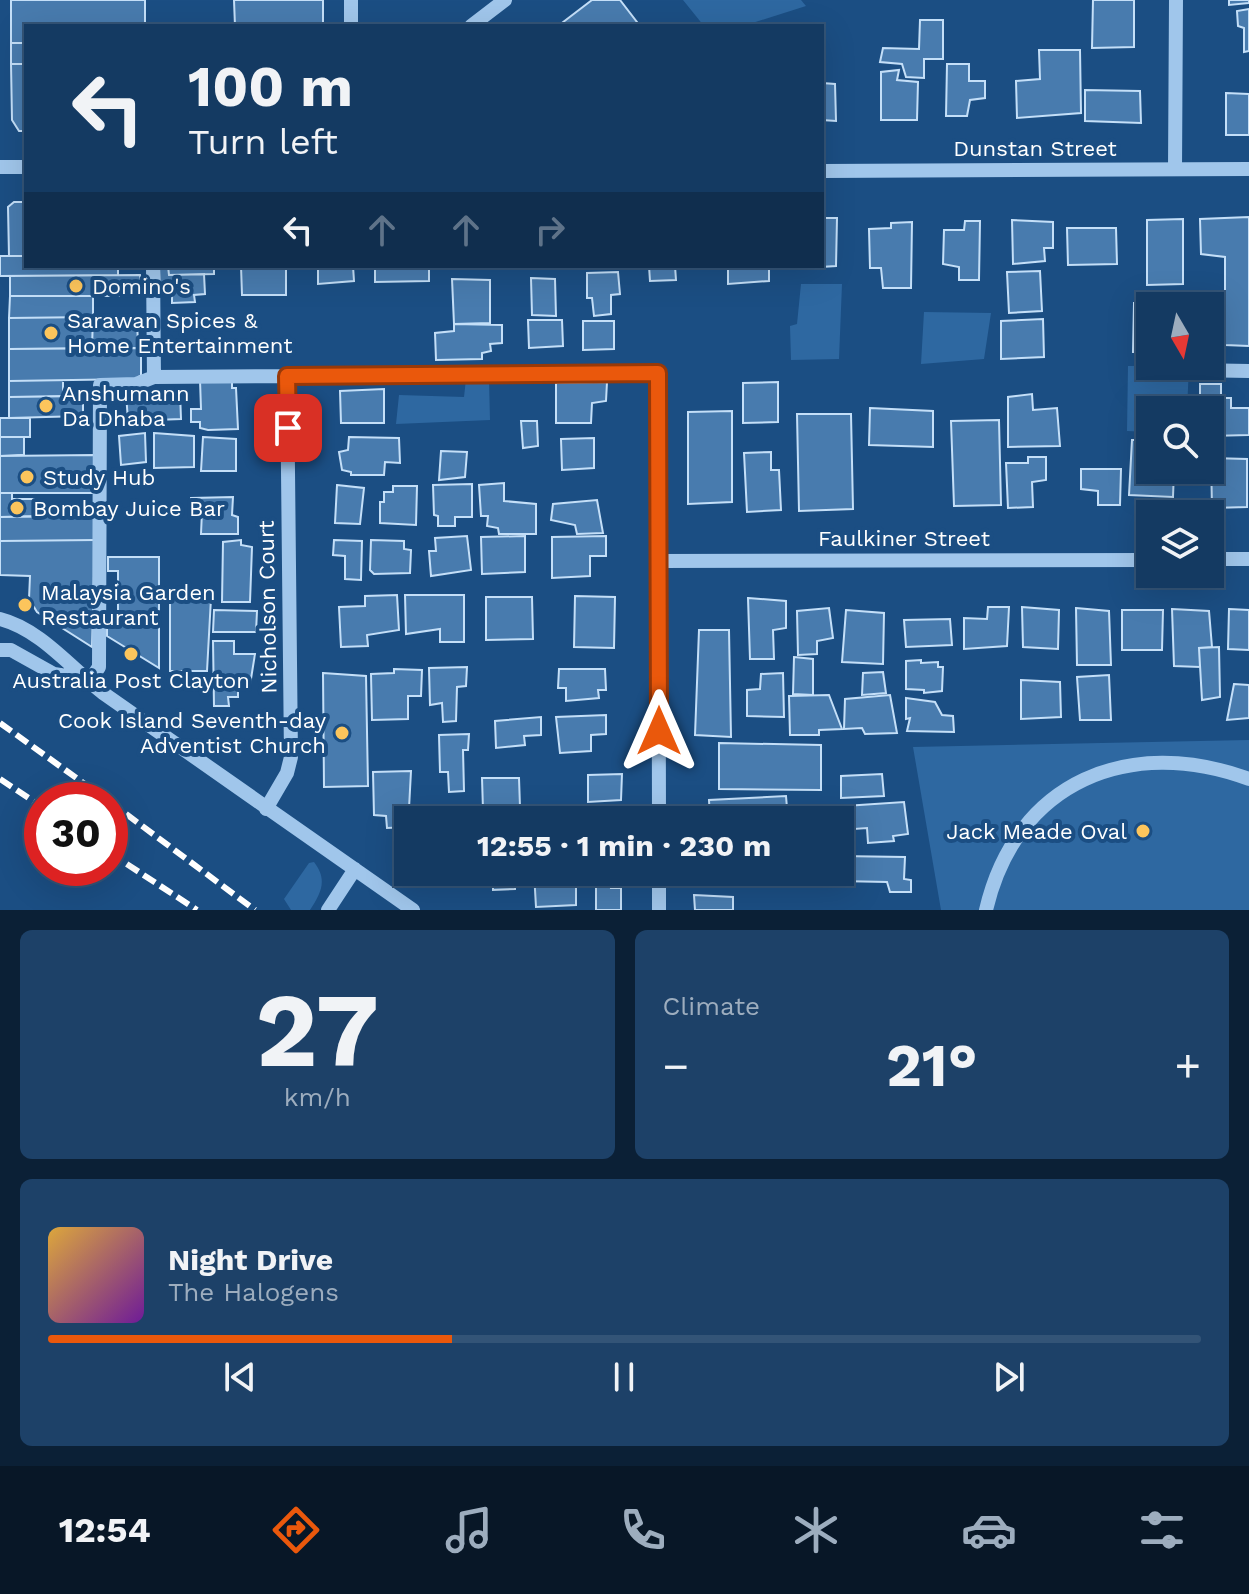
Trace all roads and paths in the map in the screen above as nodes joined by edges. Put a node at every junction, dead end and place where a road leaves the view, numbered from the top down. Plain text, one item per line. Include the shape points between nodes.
1 (351, 0) edge
2 (505, 0) edge
3 (1176, 0) edge
4 (351, 24) edge
5 (474, 24) edge
6 (0, 167) edge
7 (24, 167) edge
8 (1175, 169) junction
9 (1249, 169) edge
10 (824, 171) edge
11 (153, 268) edge
12 (1224, 371) edge
13 (1249, 371) edge
14 (287, 376) junction
15 (154, 377) junction
16 (1224, 559) edge
17 (1249, 559) edge
18 (1136, 560) edge
19 (658, 561) junction
20 (0, 619) edge
21 (0, 650) edge
22 (87, 681) junction
23 (1249, 779) edge
24 (659, 806) edge
25 (266, 809) junction
26 (355, 869) junction
27 (659, 886) edge
28 (328, 910) edge
29 (413, 910) edge
30 (659, 910) edge
31 (986, 910) edge

1 - 4 street
2 - 5 street
3 - 8 street
6 - 7 street
8 - 9 street, Dunstan Street
8 - 10 street, Dunstan Street
11 - 15 street
12 - 13 street
14 - 15 street
14 - 19 street via 658,373
14 - 25 street, Nicholson Court via 291,757
15 - 22 street via 136,384 100,385 99,667
16 - 17 street
18 - 19 street, Faulkiner Street
19 - 24 street
20 - 22 street via 15,623
21 - 22 street via 11,650 54,674
22 - 25 street
23 - 31 street via 1216,767 1173,763 1080,779 1027,821 1004,854
25 - 26 street
26 - 28 street
26 - 29 street
27 - 30 street

